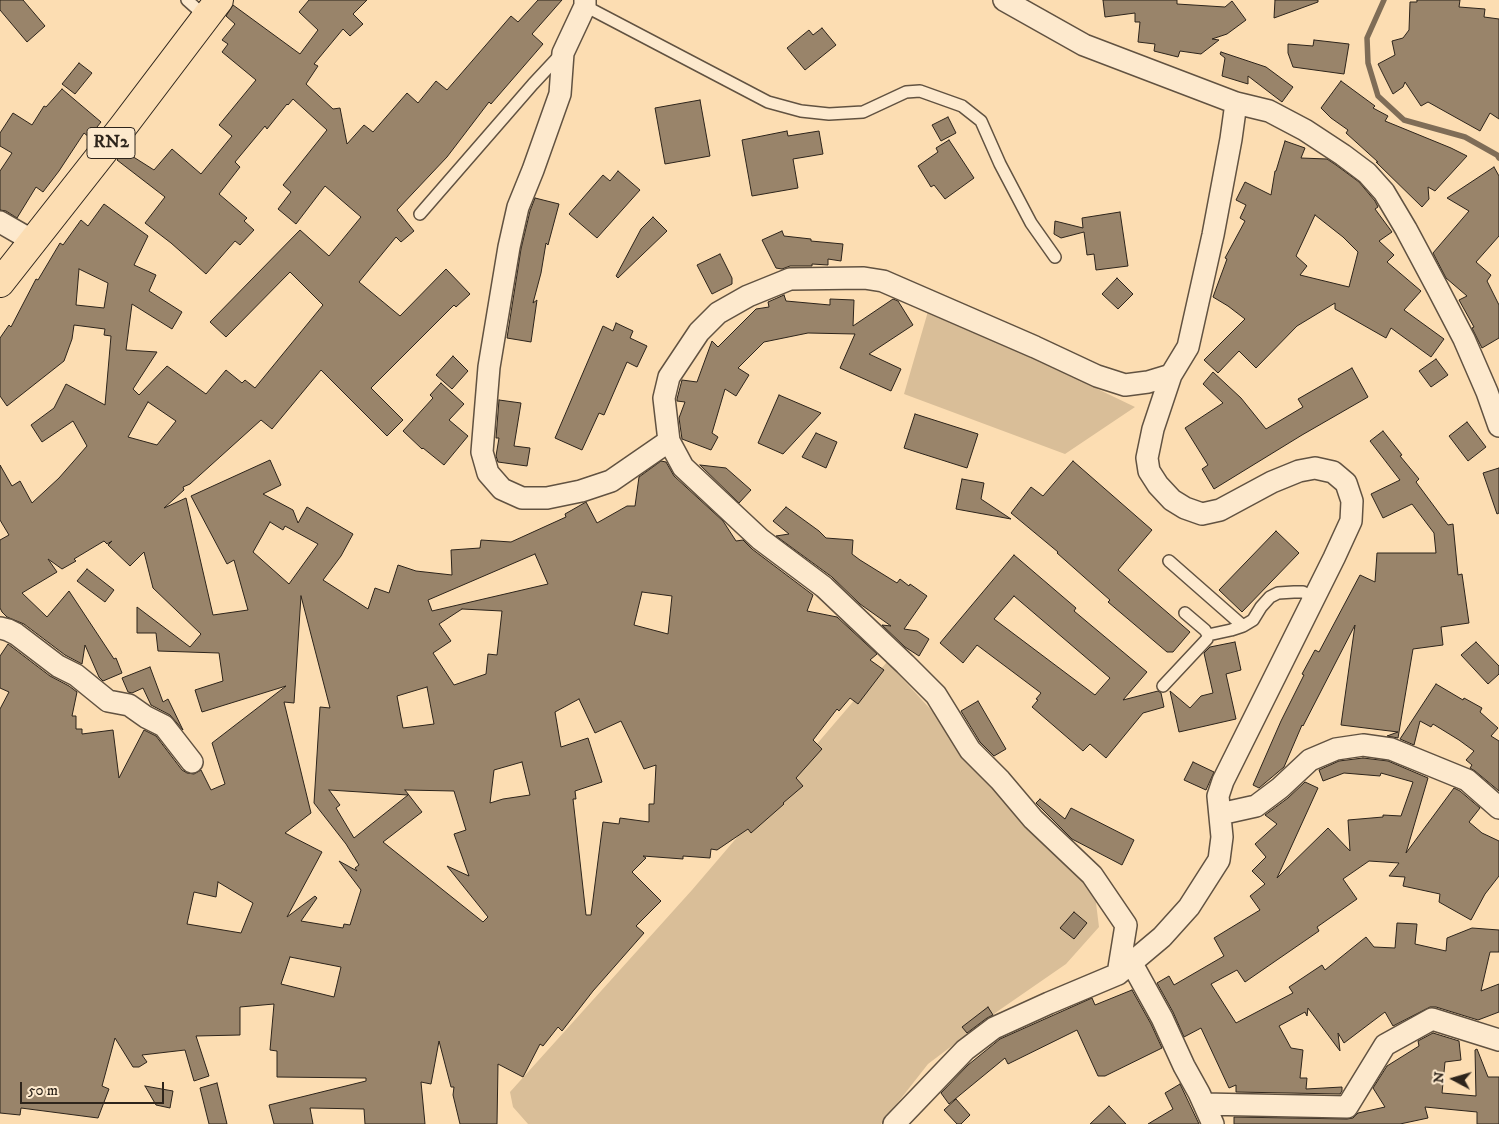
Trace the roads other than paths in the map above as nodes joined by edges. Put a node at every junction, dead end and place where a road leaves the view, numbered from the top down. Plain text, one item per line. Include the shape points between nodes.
1 (1004, 0) edge
2 (585, 3) edge
3 (204, 6) edge
4 (562, 53) junction
5 (1236, 103) junction
6 (420, 214) dead end
7 (0, 222) edge
8 (33, 241) junction
9 (1054, 257) dead end
10 (0, 283) edge
11 (1171, 375) junction
12 (1499, 426) edge
13 (669, 441) junction
14 (1169, 561) dead end
15 (1314, 598) junction
16 (1185, 613) dead end
17 (1243, 626) junction
18 (0, 628) edge
19 (1208, 635) junction
20 (1163, 686) dead end
21 (192, 762) dead end
22 (1499, 808) edge
23 (1220, 814) junction
24 (1125, 968) junction
25 (1499, 1040) edge
26 (1204, 1104) junction
27 (894, 1124) edge
28 (1213, 1124) edge

1 - 5 street via 1084,45
2 - 4 street
2 - 9 lane via 768,102 829,114 863,112 906,92 920,91 962,106 981,121 1031,223
3 - 8 highway, RN2 via 122,128
4 - 6 lane
4 - 13 street via 560,94 518,207 509,247 489,367 482,452 488,473 502,489 522,498 547,498 611,480
5 - 11 street via 1188,347
5 - 12 street via 1269,111 1304,130 1344,155 1384,192 1464,339
7 - 8 street
8 - 10 highway, RN2
11 - 13 street via 1125,385 1097,376 883,281 864,278 790,279 748,296 718,313 698,332 669,377 664,398
11 - 15 street via 1149,441 1147,458 1149,472 1172,500 1202,514 1220,510 1299,470 1315,468 1333,472 1346,484 1352,501 1351,521
13 - 24 street via 683,467 760,539 824,586 936,695 970,750 1033,819 1092,876 1126,925
14 - 17 lane
15 - 17 lane via 1302,592 1278,593 1270,597 1253,620
15 - 23 street via 1223,781 1218,796
16 - 19 lane
17 - 19 lane
18 - 21 street via 16,634 108,701 128,705 164,726
19 - 20 lane
22 - 23 street via 1467,780 1391,749 1363,745 1336,749 1310,760 1256,806
23 - 24 street via 1220,855 1211,873 1189,907 1162,938
24 - 26 street via 1162,1018
24 - 27 street via 994,1028 965,1050
25 - 26 street via 1432,1019 1385,1046 1347,1107
26 - 28 street

